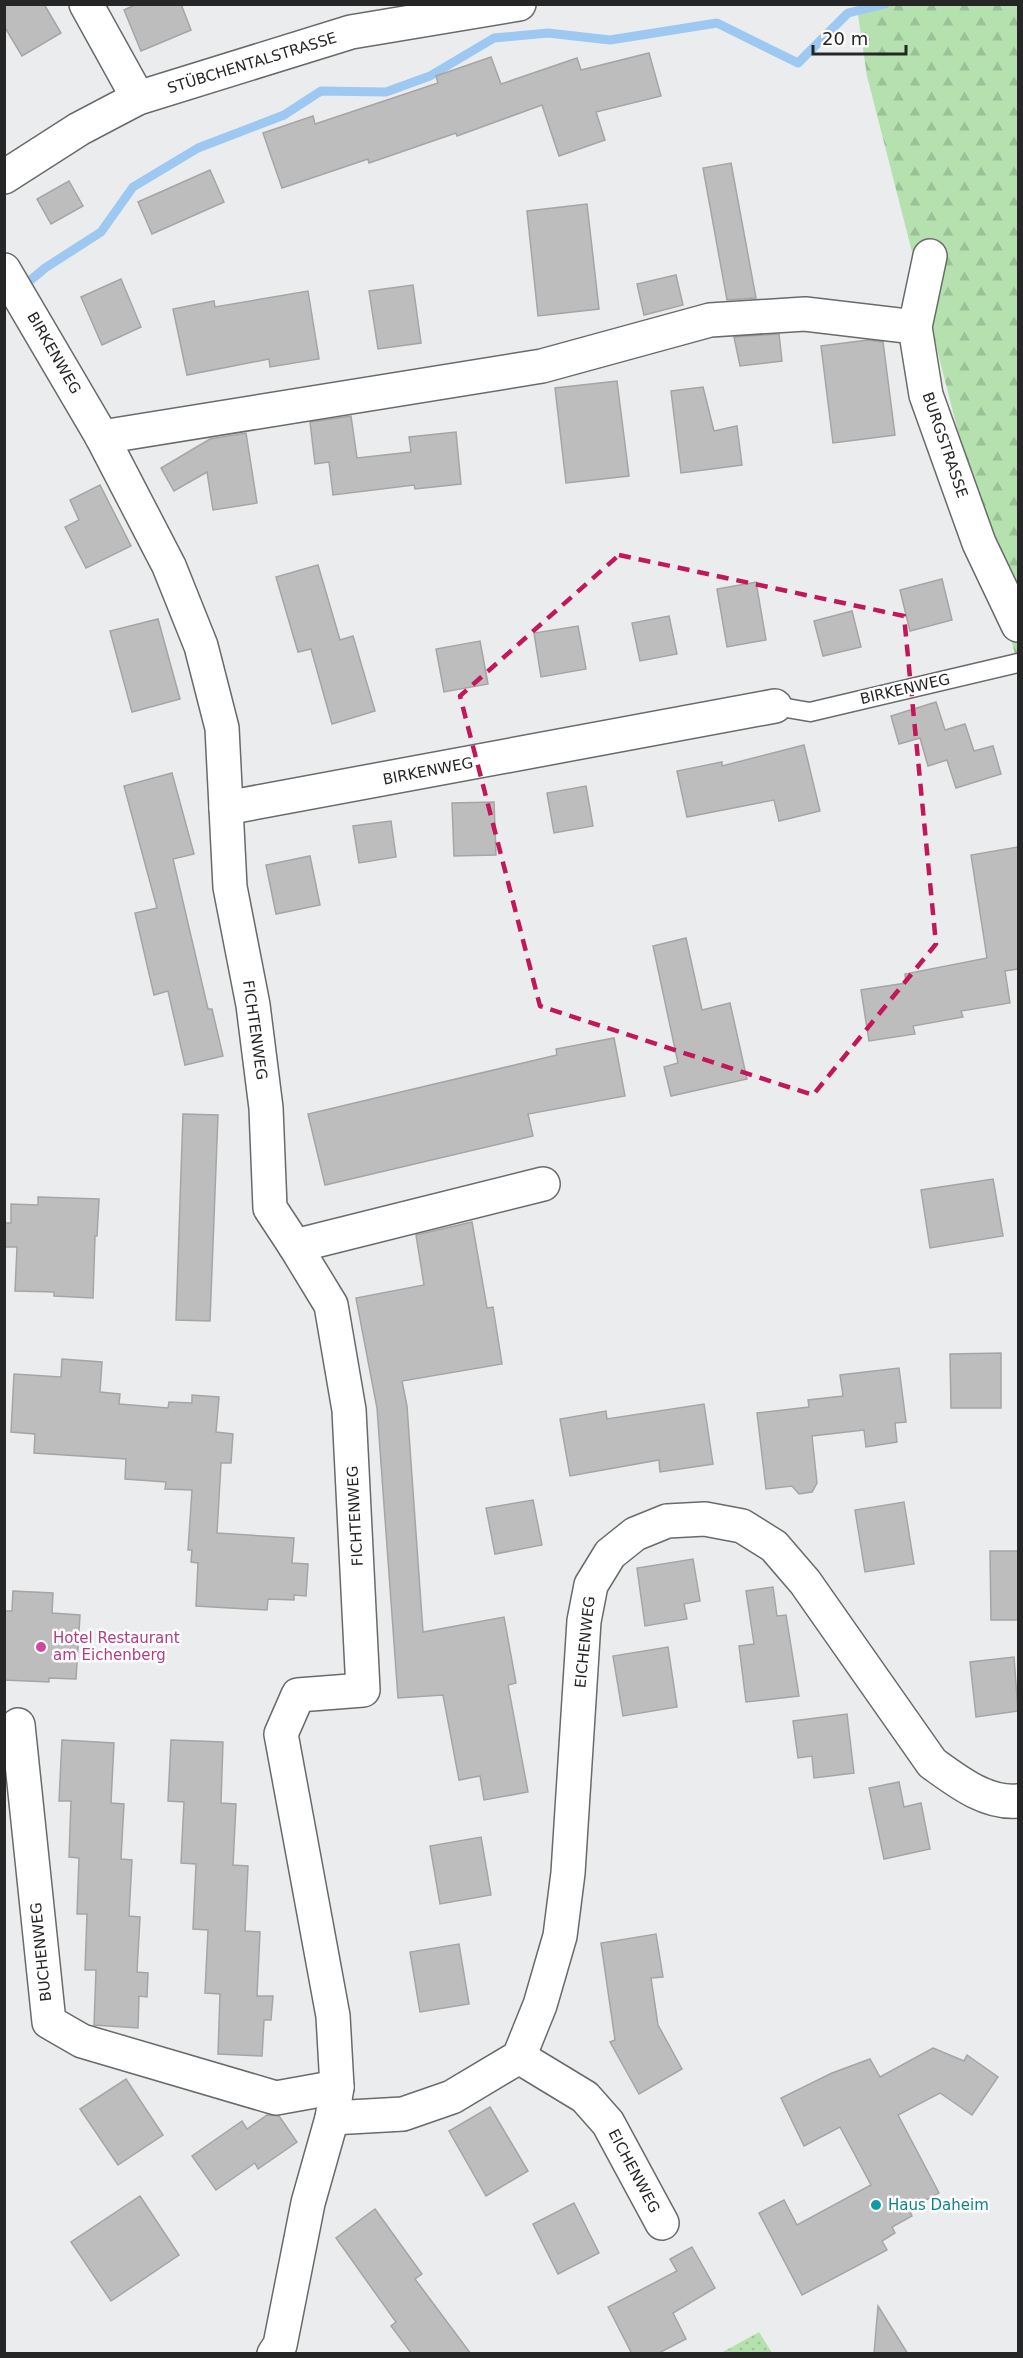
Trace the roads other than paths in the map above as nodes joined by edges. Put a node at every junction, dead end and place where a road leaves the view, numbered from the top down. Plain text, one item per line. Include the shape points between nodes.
1 (86, 4) edge
2 (519, 4) edge
3 (138, 98) junction
4 (4, 177) edge
5 (930, 256) dead end
6 (14, 284) edge
7 (915, 327) junction
8 (102, 437) junction
9 (1018, 625) edge
10 (1018, 663) edge
11 (775, 706) joint
12 (226, 808) junction
13 (543, 1184) dead end
14 (296, 1246) junction
15 (18, 1725) dead end
16 (1018, 1801) edge
17 (519, 2057) junction
18 (334, 2103) junction
19 (662, 2223) dead end
20 (281, 2351) edge

1 - 3 street
2 - 3 street, STÜBCHENTALSTRASSE via 351,32
3 - 4 street, STÜBCHENTALSTRASSE via 79,129
5 - 7 street, BURGSTRASSE
6 - 8 street, BIRKENWEG
7 - 8 street via 805,314 710,320 542,366
7 - 9 street, BURGSTRASSE via 926,395 979,543
8 - 12 street, BIRKENWEG via 169,566 201,646 222,728
10 - 11 lane, BIRKENWEG via 810,712
11 - 12 street, BIRKENWEG
12 - 14 street, FICHTENWEG via 230,887 253,1005 266,1108 270,1208
13 - 14 street
14 - 18 street, FICHTENWEG via 331,1305 349,1410 363,1690 298,1695 280,1734 333,2016
15 - 18 street, BUCHENWEG via 49,2022 82,2041 276,2098
16 - 17 street, EICHENWEG via 987,1796 961,1784 932,1763 805,1582 774,1546 742,1526 705,1519 667,1521 635,1534 610,1554 591,1585 584,1621 568,1873 560,1936 540,2005
17 - 18 street via 452,2097 403,2114
17 - 19 street, EICHENWEG via 585,2097 608,2122
18 - 20 street via 308,2203

